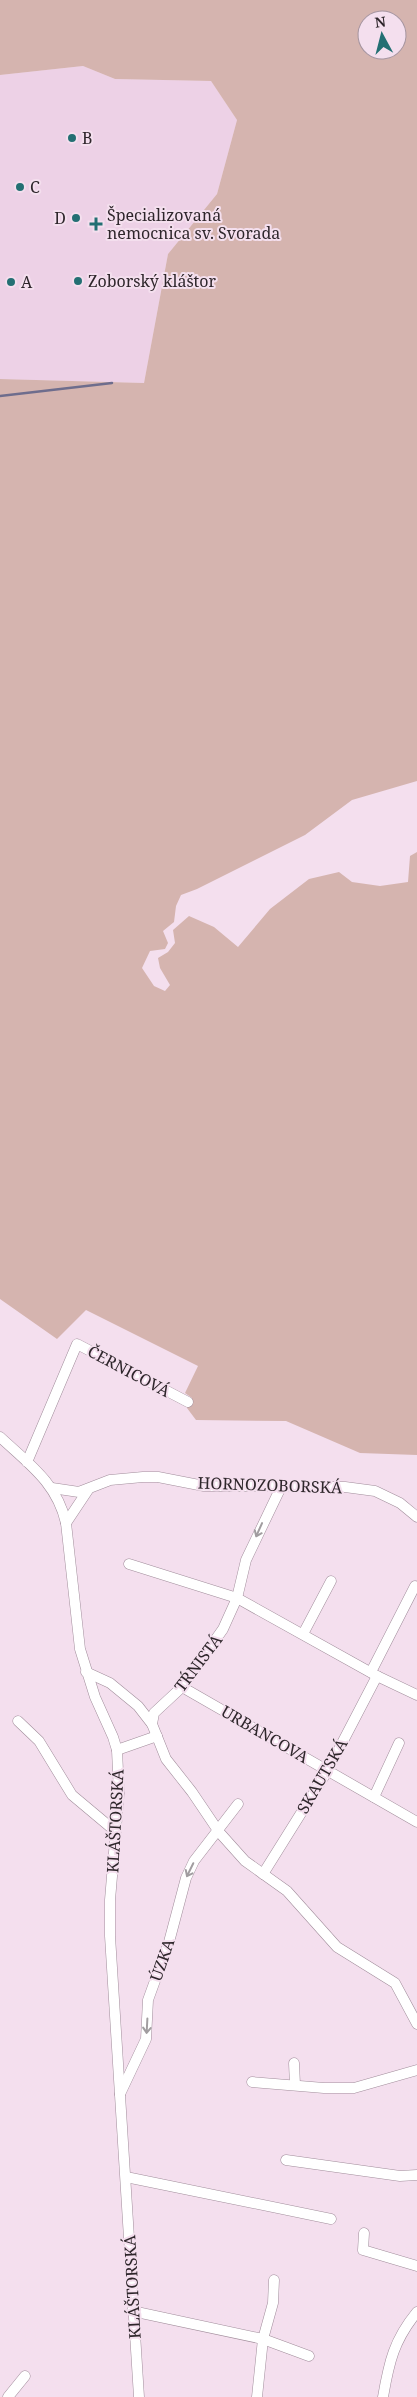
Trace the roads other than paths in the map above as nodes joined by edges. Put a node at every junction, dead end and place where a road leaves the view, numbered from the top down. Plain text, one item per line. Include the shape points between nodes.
1 (188, 1402) dead end
2 (0, 1437) edge
3 (27, 1462) junction
4 (281, 1487) junction
5 (52, 1488) junction
6 (88, 1490) junction
7 (417, 1517) edge
8 (66, 1523) junction
9 (130, 1564) dead end
10 (331, 1580) dead end
11 (415, 1586) dead end
12 (237, 1598) junction
13 (302, 1634) junction
14 (86, 1672) junction
15 (374, 1674) junction
16 (182, 1687) junction
17 (417, 1694) edge
18 (18, 1721) dead end
19 (152, 1724) junction
20 (157, 1736) junction
21 (399, 1743) dead end
22 (117, 1750) junction
23 (328, 1770) junction
24 (374, 1797) junction
25 (238, 1804) dead end
26 (417, 1822) edge
27 (115, 1831) junction
28 (219, 1832) junction
29 (263, 1874) junction
30 (417, 2024) edge
31 (294, 2063) dead end
32 (417, 2070) edge
33 (252, 2082) dead end
34 (295, 2085) junction
35 (120, 2095) junction
36 (286, 2160) dead end
37 (417, 2175) edge
38 (126, 2177) junction
39 (331, 2219) dead end
40 (364, 2233) dead end
41 (417, 2266) edge
42 (274, 2280) dead end
43 (132, 2311) junction
44 (417, 2312) edge
45 (263, 2340) junction
46 (309, 2356) dead end
47 (25, 2376) dead end
48 (8, 2397) edge
49 (139, 2397) edge
50 (257, 2397) edge
51 (383, 2397) edge

1 - 3 street, ČERNICOVÁ via 77,1344
2 - 3 street, KLÁŠTORSKÁ
3 - 5 street, KLÁŠTORSKÁ
4 - 6 street, HORNOZOBORSKÁ via 204,1486 143,1476 110,1480
4 - 7 street, HORNOZOBORSKÁ via 345,1487 374,1492 400,1503
4 -> 12 street, TŔNISTÁ via 246,1560
5 - 6 street, HORNOZOBORSKÁ via 70,1492
5 - 8 street, KLÁŠTORSKÁ via 61,1503
6 - 8 street
8 - 14 street, KLÁŠTORSKÁ via 78,1637
9 - 12 street
10 - 13 street
11 - 15 street, SKAUTSKÁ
12 - 13 street
12 - 16 street, TŔNISTÁ via 224,1629
13 - 15 street
14 - 19 street via 110,1684 138,1706
14 - 22 street, KLÁŠTORSKÁ
15 - 17 street
15 - 23 street, SKAUTSKÁ
16 - 19 street, TŔNISTÁ via 154,1714
16 - 23 street, URBANCOVA
18 - 27 street via 39,1741 72,1795
19 - 20 street
20 - 22 street
20 - 28 street via 166,1759
21 - 24 street
22 - 27 street, KLÁŠTORSKÁ via 119,1793
23 - 24 street, URBANCOVA
23 - 29 street, SKAUTSKÁ
24 - 26 street, URBANCOVA
25 - 28 street, ÚZKA
27 - 35 street, KLÁŠTORSKÁ via 110,1936
28 - 29 street via 245,1861
28 -> 35 street, ÚZKA via 194,1861 186,1878 169,1942 148,2000 146,2038
29 - 30 street via 287,1892 337,1947 395,1983
31 - 34 street
32 - 34 street via 354,2088
33 - 34 street
35 - 38 street, KLÁŠTORSKÁ
36 - 37 street via 400,2176
38 - 39 street
38 - 43 street, KLÁŠTORSKÁ
40 - 41 street via 363,2250
42 - 45 street via 273,2303
43 - 45 street
43 - 49 street, KLÁŠTORSKÁ
44 - 51 street via 394,2347
45 - 46 street
45 - 50 street
47 - 48 street

